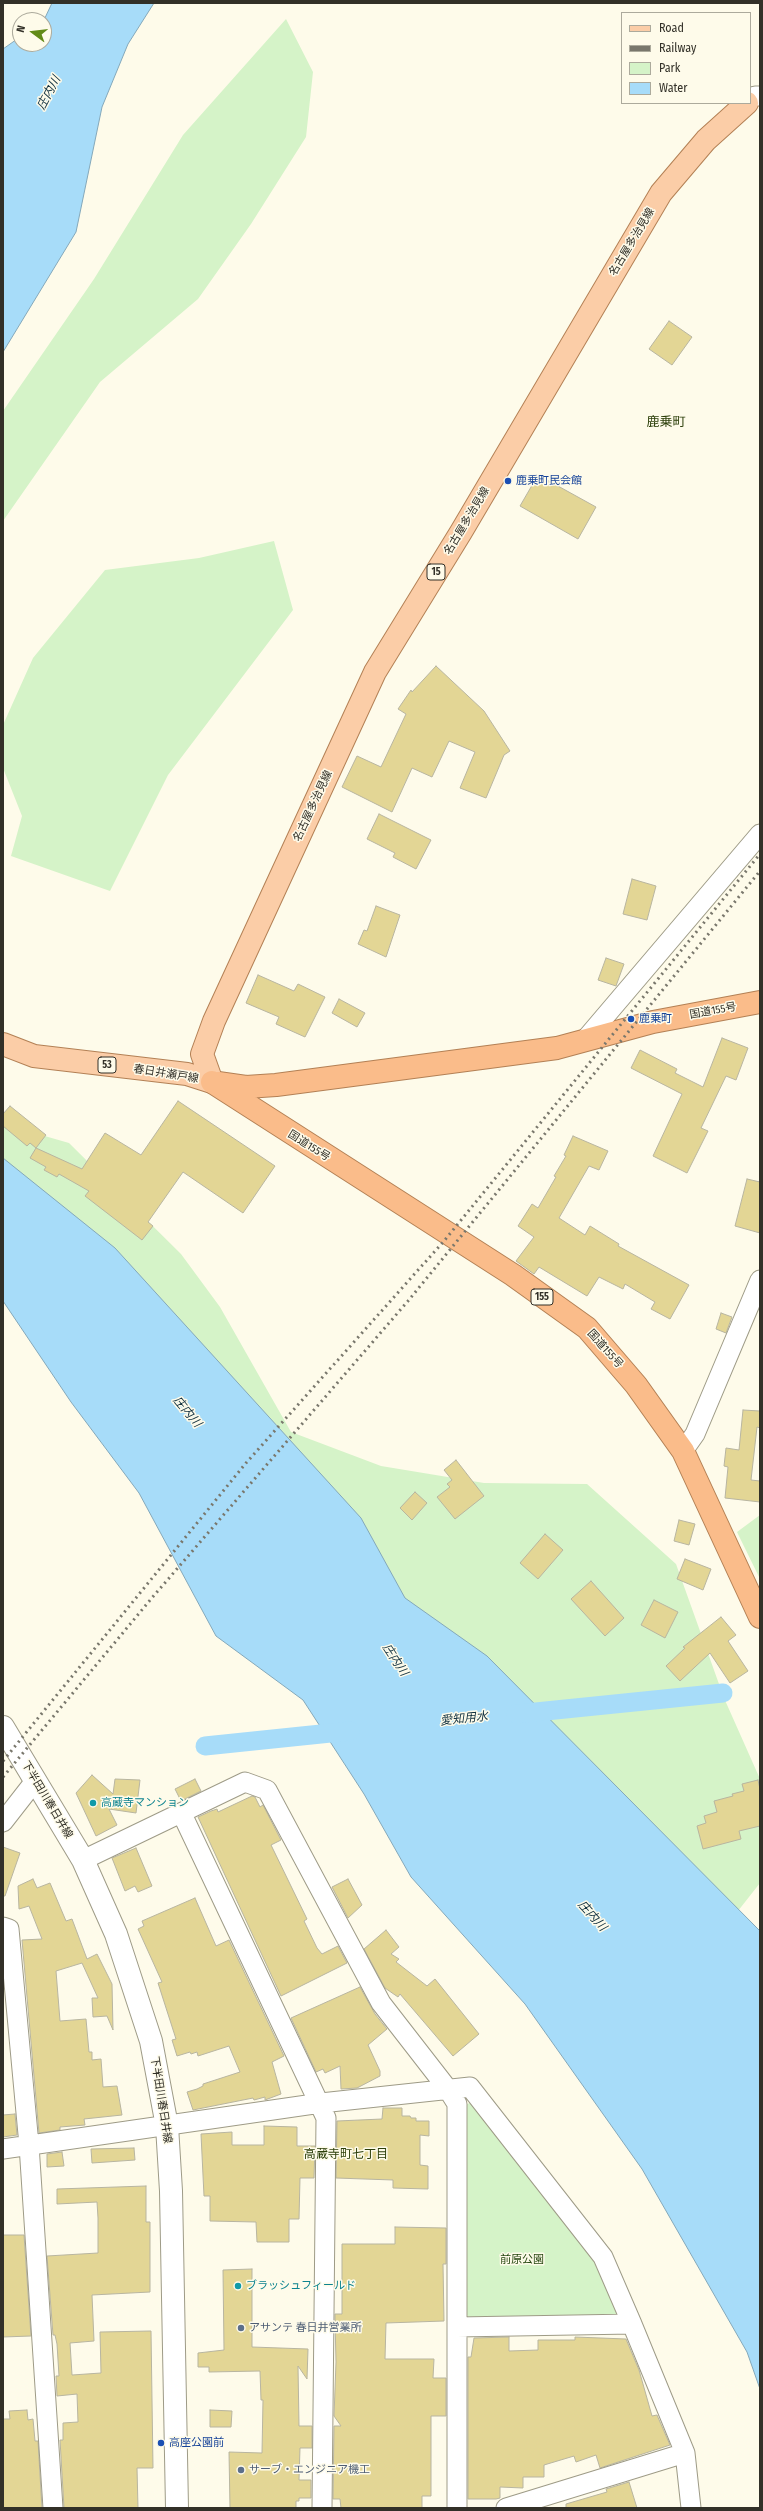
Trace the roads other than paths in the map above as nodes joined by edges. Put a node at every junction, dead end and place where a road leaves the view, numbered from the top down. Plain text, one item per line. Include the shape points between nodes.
1 (748, 104) edge
2 (760, 834) edge
3 (760, 1002) edge
4 (584, 1041) junction
5 (3, 1044) edge
6 (212, 1082) junction
7 (760, 1280) edge
8 (683, 1451) junction
9 (760, 1617) edge
10 (3, 1728) edge
11 (34, 1781) junction
12 (182, 1814) junction
13 (3, 1822) edge
14 (83, 1860) junction
15 (3, 1927) edge
16 (447, 2088) junction
17 (320, 2103) junction
18 (167, 2126) junction
19 (29, 2145) junction
20 (3, 2149) edge
21 (632, 2324) junction
22 (457, 2327) junction
23 (685, 2453) junction
24 (564, 2500) edge
25 (54, 2508) edge
26 (177, 2508) edge
27 (322, 2508) edge
28 (457, 2508) edge
29 (506, 2508) edge
30 (691, 2508) edge

1 - 6 main road, 名古屋多治見線 / 15 via 706,140 661,194 375,672 214,1021 202,1054
2 - 4 street
3 - 4 highway, 国道155号 via 653,1022
4 - 6 highway, 国道155号 via 557,1048 276,1085 246,1087
5 - 6 main road, 春日井瀬戸線 / 53 via 34,1056 187,1074
6 - 8 highway, 国道155号 / 155 via 513,1275 586,1328 636,1385
7 - 8 street via 695,1434
8 - 9 highway, 国道155号 / 155
10 - 11 main road, 下半田川春日井線
11 - 13 street
11 - 14 main road, 下半田川春日井線
12 - 14 street
12 - 16 street via 245,1782 267,1790 381,2003
12 - 17 street
14 - 18 main road, 下半田川春日井線 via 116,1934 134,1986 150,2041
15 - 19 street via 9,1929
16 - 17 street
16 - 21 street via 470,2087 604,2257
16 - 22 street via 457,2104
17 - 18 street
17 - 27 street via 326,2118
18 - 19 street
18 - 26 main road, 下半田川春日井線 via 171,2191
19 - 20 street
19 - 25 street
21 - 22 street
21 - 23 street
22 - 28 street
23 - 24 street
23 - 30 street
24 - 29 street

